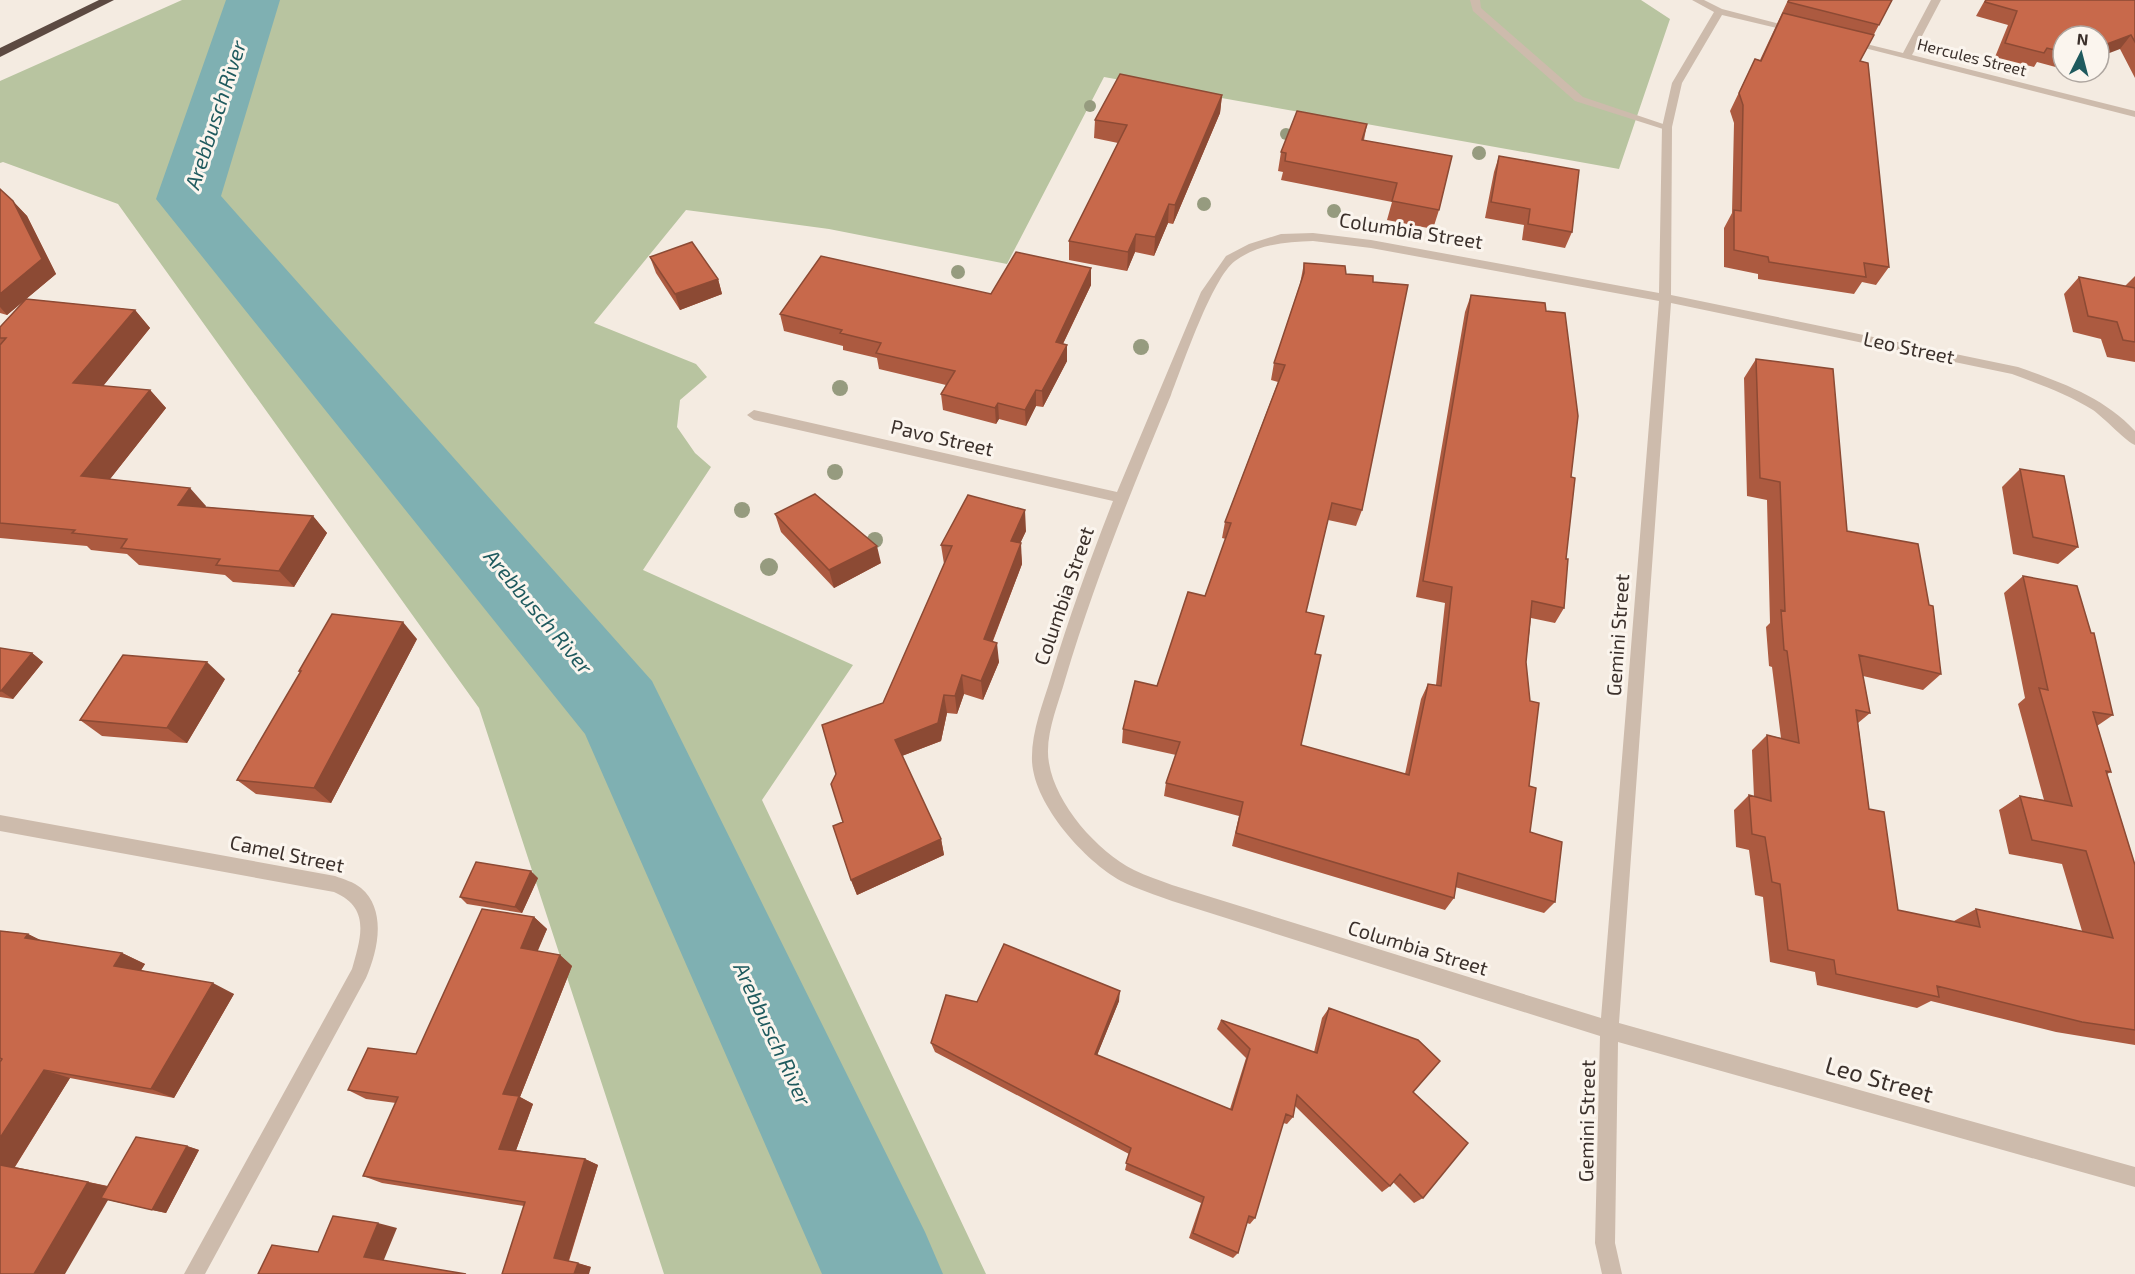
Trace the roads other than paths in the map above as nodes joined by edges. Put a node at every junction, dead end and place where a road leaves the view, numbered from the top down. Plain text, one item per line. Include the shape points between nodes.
1 (108, 0) edge
2 (1475, 0) edge
3 (1697, 0) edge
4 (1936, 0) edge
5 (1719, 11) junction
6 (1807, 33) edge
7 (1840, 40) edge
8 (0, 53) edge
9 (1906, 57) junction
10 (2135, 114) edge
11 (1667, 127) junction
12 (1665, 297) junction
13 (754, 415) dead end
14 (2135, 440) edge
15 (1121, 498) junction
16 (0, 823) edge
17 (1609, 1030) junction
18 (2135, 1177) edge
19 (194, 1274) edge
20 (1612, 1274) edge

1 - 8 highway
2 - 11 street via 1476,9 1579,99
3 - 5 street
4 - 9 street, Hercules Street
5 - 6 street
5 - 11 street, Gemini Street via 1677,83
7 - 9 street, Hercules Street
9 - 10 street, Hercules Street
11 - 12 street, Gemini Street
12 - 14 street, Leo Street via 2014,370 2069,390 2123,425
12 - 15 street, Columbia Street via 1344,240 1281,238 1253,248 1230,260 1207,292
12 - 17 street, Gemini Street
13 - 15 street, Pavo Street
15 - 17 street, Columbia Street via 1080,605 1043,728 1040,762 1050,795 1068,824 1127,875 1172,893
16 - 19 street, Camel Street via 335,884 357,895 368,913 370,935 360,972
17 - 18 street, Leo Street
17 - 20 street, Gemini Street via 1605,1243

